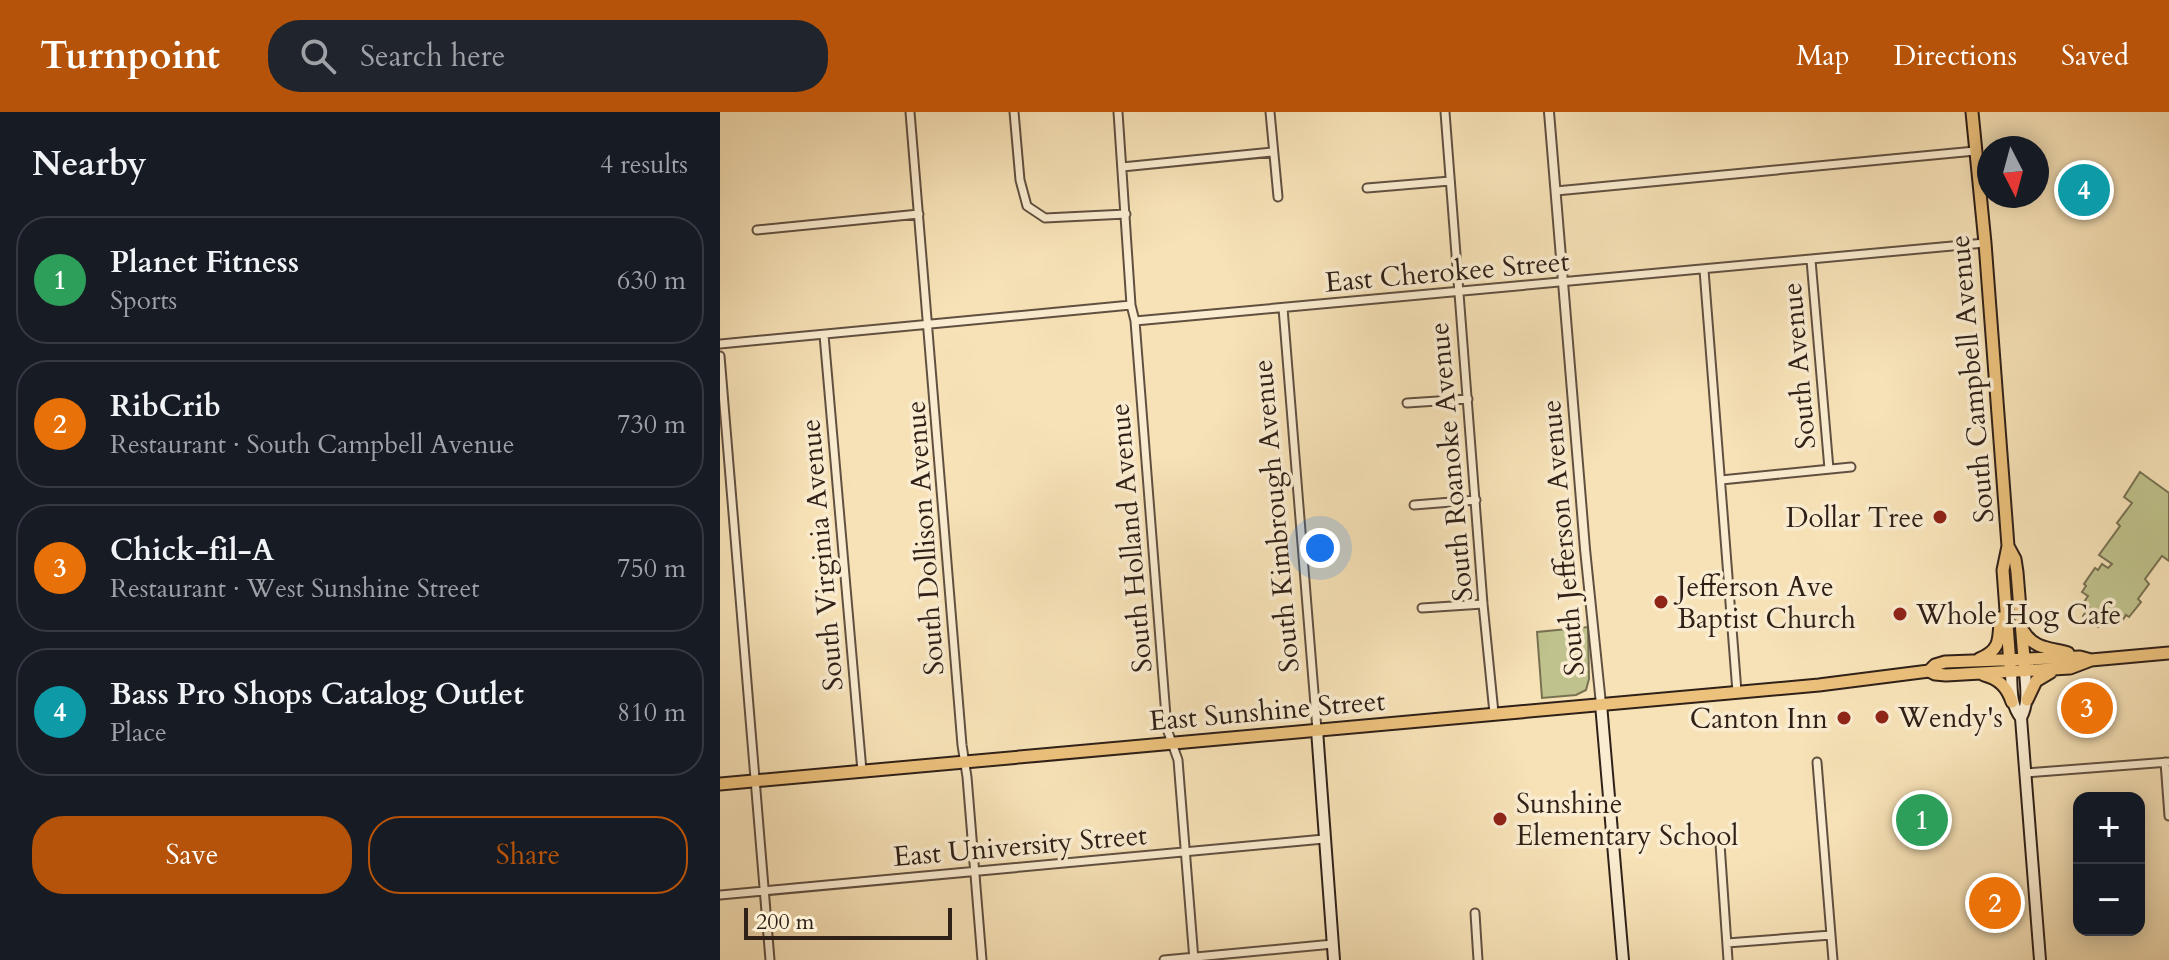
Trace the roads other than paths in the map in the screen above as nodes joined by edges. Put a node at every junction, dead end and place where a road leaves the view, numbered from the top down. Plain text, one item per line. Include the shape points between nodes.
1 (910, 112) edge
2 (1014, 112) edge
3 (1118, 112) edge
4 (1270, 112) edge
5 (1445, 112) edge
6 (1549, 112) edge
7 (1972, 112) edge
8 (1975, 151) junction
9 (1273, 152) junction
10 (1122, 167) junction
11 (1450, 181) junction
12 (1367, 188) dead end
13 (1556, 191) junction
14 (1278, 197) dead end
15 (919, 214) junction
16 (1126, 214) junction
17 (757, 230) dead end
18 (1985, 243) junction
19 (1811, 260) junction
20 (1704, 270) junction
21 (1564, 282) junction
22 (1459, 292) junction
23 (1131, 305) junction
24 (1283, 308) junction
25 (1135, 321) junction
26 (929, 324) junction
27 (824, 335) junction
28 (720, 344) edge
29 (720, 356) edge
30 (1468, 399) junction
31 (1407, 403) dead end
32 (1851, 467) dead end
33 (1829, 469) junction
34 (1721, 480) junction
35 (1476, 500) junction
36 (1414, 505) dead end
37 (2008, 546) junction
38 (2005, 602) junction
39 (1483, 604) junction
40 (1422, 608) dead end
41 (2021, 622) junction
42 (2169, 653) edge
43 (2085, 658) junction
44 (1974, 661) junction
45 (2010, 665) junction
46 (2025, 665) junction
47 (2059, 669) junction
48 (1929, 671) junction
49 (1975, 674) junction
50 (1737, 692) junction
51 (2027, 700) junction
52 (2012, 702) junction
53 (1601, 704) junction
54 (1494, 713) junction
55 (2021, 718) junction
56 (1317, 730) junction
57 (1172, 743) junction
58 (965, 761) junction
59 (1817, 762) dead end
60 (2167, 762) edge
61 (862, 771) junction
62 (2026, 773) junction
63 (756, 780) junction
64 (720, 784) edge
65 (2169, 816) edge
66 (1324, 839) junction
67 (1720, 844) dead end
68 (1184, 852) junction
69 (975, 872) junction
70 (765, 891) junction
71 (720, 895) edge
72 (1475, 913) dead end
73 (1831, 935) junction
74 (1727, 943) junction
75 (1333, 944) junction
76 (1194, 958) edge
77 (770, 960) edge
78 (982, 960) edge
79 (1164, 960) edge
80 (1334, 960) edge
81 (1478, 960) edge
82 (1623, 960) edge
83 (1728, 960) edge
84 (1833, 960) edge
85 (2040, 960) edge

1 - 15 street, South Dollison Avenue
2 - 16 street via 1027,206 1045,218
3 - 10 street, South Holland Avenue
4 - 9 street
5 - 11 street, South Roanoke Avenue
6 - 13 street, South Jefferson Avenue
7 - 8 main road, South Campbell Avenue
8 - 13 street
8 - 18 main road, South Campbell Avenue
9 - 10 street
9 - 14 street
10 - 16 street, South Holland Avenue
11 - 12 street
11 - 22 street, South Roanoke Avenue
13 - 21 street, South Jefferson Avenue
15 - 17 street
15 - 26 street, South Dollison Avenue
16 - 23 street, South Holland Avenue
18 - 19 street, East Cherokee Street
18 - 37 main road, South Campbell Avenue
19 - 20 street, East Cherokee Street
19 - 33 street, South Avenue
20 - 21 street, East Cherokee Street
20 - 34 street
21 - 22 street, East Cherokee Street
21 - 53 street, South Jefferson Avenue
22 - 24 street, East Cherokee Street
22 - 30 street, South Roanoke Avenue
23 - 25 street, South Holland Avenue
23 - 26 street
24 - 25 street, East Cherokee Street
24 - 56 street, South Kimbrough Avenue
25 - 57 street, South Holland Avenue
26 - 27 street
26 - 58 street, South Dollison Avenue
27 - 28 street
27 - 61 street, South Virginia Avenue
29 - 63 street
30 - 31 street
30 - 35 street, South Roanoke Avenue
32 - 33 street
33 - 34 street
34 - 50 street
35 - 36 street
35 - 39 street, South Roanoke Avenue
37 - 38 main road, South Campbell Avenue
37 - 41 main road, South Campbell Avenue via 2015,559
38 - 44 main road via 1996,647
38 - 45 main road, South Campbell Avenue
39 - 40 street
39 - 54 street, South Roanoke Avenue
41 - 43 main road via 2034,644
41 - 46 main road, South Campbell Avenue
42 - 43 main road
43 - 46 main road
43 - 47 main road via 2079,666
44 - 45 main road
44 - 48 main road via 1945,662
45 - 46 main road
45 - 49 main road
45 - 52 main road, South Campbell Avenue
46 - 47 main road
46 - 51 main road, South Campbell Avenue
47 - 51 main road via 2036,681
48 - 49 main road
48 - 50 main road, East Sunshine Street
49 - 52 main road via 2001,684
50 - 53 main road, East Sunshine Street
51 - 55 main road, South Campbell Avenue
52 - 55 main road, South Campbell Avenue
53 - 54 main road, East Sunshine Street
53 - 82 main road, South Jefferson Avenue
54 - 56 main road, East Sunshine Street
55 - 62 main road, South Campbell Avenue
56 - 57 main road, East Sunshine Street
56 - 66 main road, South Kimbrough Avenue
57 - 58 main road, East Sunshine Street
57 - 68 street, South Holland Avenue via 1178,760
58 - 61 main road, East Sunshine Street
58 - 69 street, South Dollison Avenue
59 - 73 street
60 - 62 street
60 - 65 street
61 - 63 main road, East Sunshine Street
62 - 85 main road, South Campbell Avenue
63 - 64 main road, East Sunshine Street
63 - 70 street
66 - 68 street, East University Street
66 - 75 main road, South Kimbrough Avenue
67 - 74 street
68 - 69 street, East University Street
68 - 76 street, South Holland Avenue
69 - 70 street, East University Street
69 - 78 street, South Dollison Avenue
70 - 71 street, East University Street
70 - 77 street
72 - 81 street
73 - 74 street
73 - 84 street
74 - 83 street
75 - 76 street
75 - 80 main road, South Kimbrough Avenue
76 - 79 street

